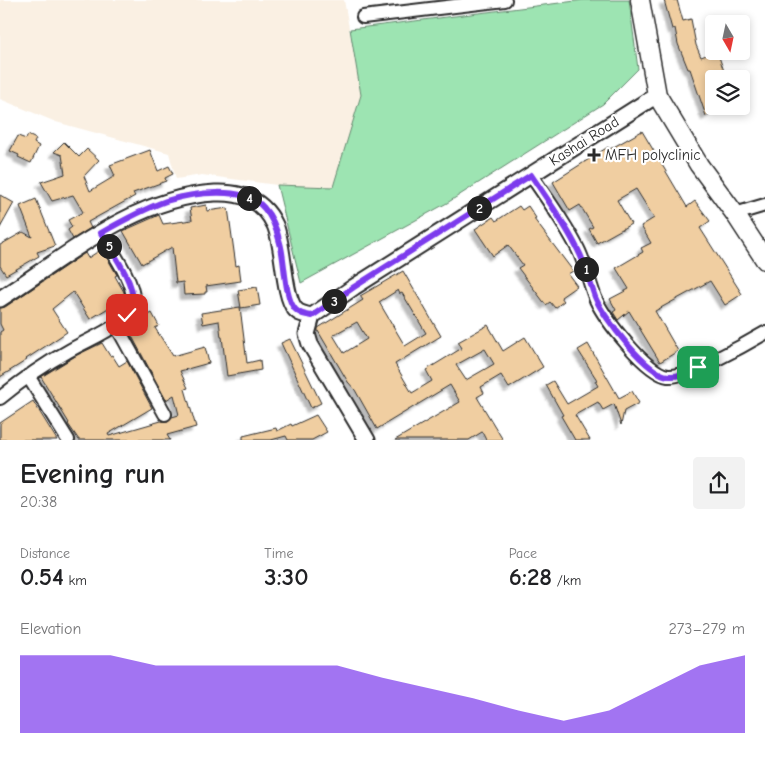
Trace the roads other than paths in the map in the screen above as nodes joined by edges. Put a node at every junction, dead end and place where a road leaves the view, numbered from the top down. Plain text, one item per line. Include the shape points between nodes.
1 (505, 0) edge
2 (640, 0) edge
3 (364, 17) dead end
4 (657, 95) junction
5 (531, 175) junction
6 (765, 205) edge
7 (735, 214) junction
8 (101, 233) junction
9 (765, 260) edge
10 (0, 299) edge
11 (312, 316) junction
12 (116, 325) junction
13 (765, 333) edge
14 (28, 376) junction
15 (0, 398) edge
16 (165, 414) dead end
17 (68, 440) edge
18 (367, 440) edge

1 - 3 street
2 - 4 main road
4 - 5 street, Kashai Road
4 - 7 main road via 699,166
5 - 11 street, Kashai Road
5 - 13 street via 578,249 604,315 656,372 679,376
6 - 7 street
7 - 9 main road
8 - 10 street
8 - 11 street via 167,201 196,194 243,195 263,207 274,224 294,309
8 - 12 street via 132,293 133,304
11 - 18 street via 307,334 310,344
12 - 14 street
12 - 16 street
14 - 15 street
14 - 17 street

